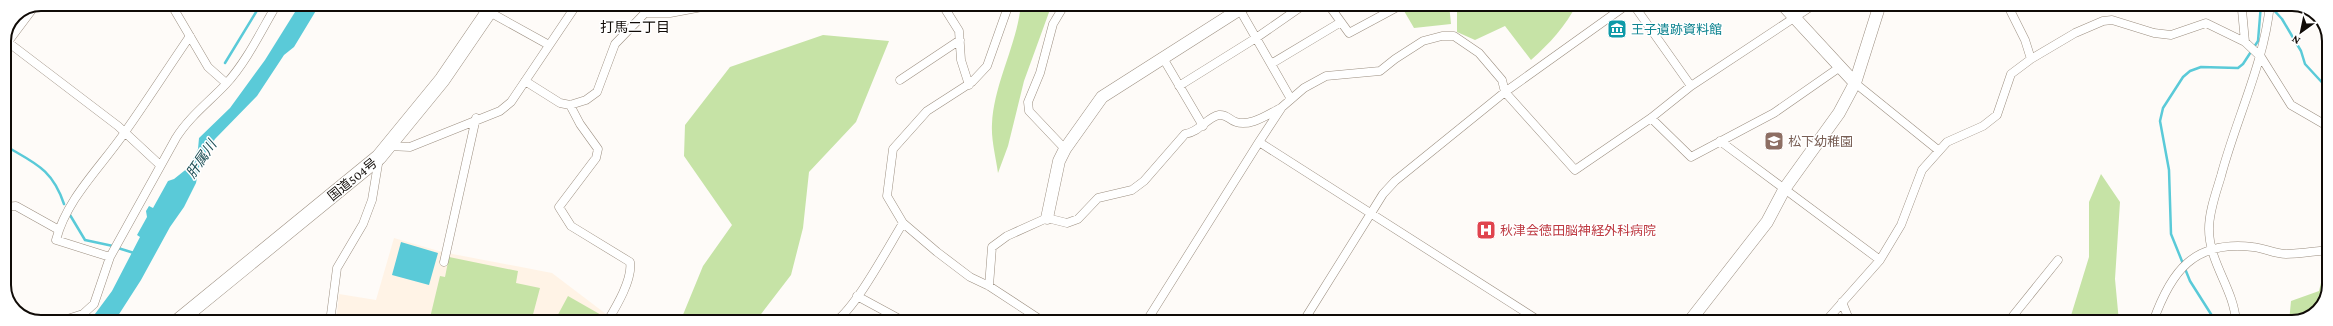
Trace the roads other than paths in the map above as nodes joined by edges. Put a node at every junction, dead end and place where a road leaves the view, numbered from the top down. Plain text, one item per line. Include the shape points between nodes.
1 (175, 11) edge
2 (273, 11) edge
3 (489, 11) edge
4 (496, 11) edge
5 (572, 11) edge
6 (681, 11) edge
7 (946, 11) edge
8 (1008, 11) edge
9 (1061, 11) edge
10 (1238, 11) edge
11 (1246, 11) edge
12 (1295, 11) edge
13 (1333, 11) edge
14 (1390, 11) edge
15 (1618, 11) edge
16 (1638, 11) edge
17 (1789, 11) edge
18 (1806, 11) edge
19 (1878, 11) edge
20 (2010, 11) edge
21 (2242, 11) edge
22 (2269, 11) edge
23 (28, 14) edge
24 (1796, 18) junction
25 (1341, 22) junction
26 (12, 34) edge
27 (190, 36) junction
28 (1256, 38) junction
29 (960, 40) junction
30 (2245, 42) junction
31 (549, 44) junction
32 (11, 48) edge
33 (2261, 57) junction
34 (1163, 58) junction
35 (2031, 59) junction
36 (1271, 64) junction
37 (1840, 67) junction
38 (900, 80) dead end
39 (525, 81) junction
40 (226, 83) junction
41 (1855, 83) junction
42 (969, 85) junction
43 (1179, 86) junction
44 (1692, 86) junction
45 (1505, 92) junction
46 (1291, 99) junction
47 (570, 105) junction
48 (1282, 108) junction
49 (476, 118) junction
50 (1651, 118) junction
51 (2322, 123) edge
52 (1203, 126) junction
53 (125, 133) junction
54 (1720, 141) junction
55 (1259, 142) junction
56 (1065, 150) junction
57 (1938, 150) junction
58 (383, 152) junction
59 (160, 165) junction
60 (1785, 188) junction
61 (11, 206) edge
62 (1371, 214) junction
63 (1047, 218) junction
64 (903, 223) junction
65 (59, 230) junction
66 (2210, 249) junction
67 (2322, 251) edge
68 (110, 257) junction
69 (1880, 260) junction
70 (2058, 260) dead end
71 (444, 262) dead end
72 (989, 286) junction
73 (857, 296) junction
74 (1842, 302) junction
75 (80, 315) edge
76 (185, 315) edge
77 (331, 315) edge
78 (611, 315) edge
79 (843, 315) edge
80 (892, 315) edge
81 (1033, 315) edge
82 (1150, 315) edge
83 (1306, 315) edge
84 (1530, 315) edge
85 (1694, 315) edge
86 (1831, 315) edge
87 (1847, 315) edge
88 (2014, 315) edge
89 (2156, 315) edge
90 (2234, 315) edge

1 - 27 street
2 - 40 street via 242,63
3 - 58 highway, 国道504号 via 442,80
4 - 31 street
5 - 31 street
6 - 47 street via 645,13 615,44 597,92 586,100
7 - 29 street via 959,31
8 - 42 street via 987,66
9 - 56 street via 1053,24 1040,73 1028,102 1029,111
10 - 34 street
11 - 28 street
12 - 28 street
13 - 25 street
14 - 25 street via 1349,33
15 - 45 street
16 - 44 street
17 - 24 street
18 - 24 street
19 - 41 street
20 - 35 street
21 - 30 street
22 - 33 street
23 - 26 street
24 - 37 street
24 - 44 street
25 - 36 street
27 - 40 street via 208,67
27 - 53 street
28 - 36 street
28 - 43 street
29 - 38 street
29 - 42 street via 960,60
30 - 33 street
30 - 35 street via 2206,23 2171,36 2112,20 2103,21 2075,33
31 - 39 street
32 - 53 street
33 - 51 street via 2291,105
33 - 66 street via 2229,146 2212,209 2209,228
34 - 43 street
34 - 56 street via 1102,97
35 - 57 street via 2011,74 1997,114 1983,126 1946,142
36 - 46 street
37 - 41 street
37 - 54 street via 1774,113
39 - 47 street via 550,98
39 - 49 street via 511,102 500,111
40 - 59 street via 185,124
41 - 57 street
41 - 60 street via 1839,114
42 - 64 street via 927,111 893,149 887,196
43 - 52 street
44 - 50 street
45 - 46 street via 1502,80 1478,53 1454,36 1442,36 1423,41 1380,71 1326,76 1304,88
45 - 50 street via 1575,170
45 - 62 street via 1395,181 1383,194
46 - 48 street
47 - 78 street via 598,149 596,158 559,207 571,226 630,262 632,269
48 - 52 street via 1246,124 1234,122 1226,115 1218,115
48 - 55 street
49 - 58 street via 410,147
49 - 71 street
50 - 54 street via 1691,157
52 - 63 street via 1194,133 1185,134 1144,181 1132,190 1098,198 1078,219 1067,223
53 - 59 street
53 - 65 street via 67,209
54 - 60 street
55 - 62 street
55 - 82 street
56 - 63 street via 1059,161
57 - 69 street via 1922,170 1901,225
58 - 76 highway, 国道504号
58 - 77 street via 372,200 363,224 337,268
59 - 68 street
60 - 69 street
60 - 85 street via 1767,222
61 - 65 street via 16,206
62 - 83 street
62 - 84 street
63 - 72 street via 1007,236 992,247
64 - 72 street via 970,277
64 - 73 street
65 - 68 street via 56,240
66 - 67 street via 2227,246 2254,247 2284,254
66 - 89 street via 2176,273
66 - 90 street via 2230,296
68 - 75 street via 94,304
69 - 74 street
70 - 88 street
72 - 81 street
73 - 79 street
73 - 80 street
74 - 86 street
74 - 87 street

